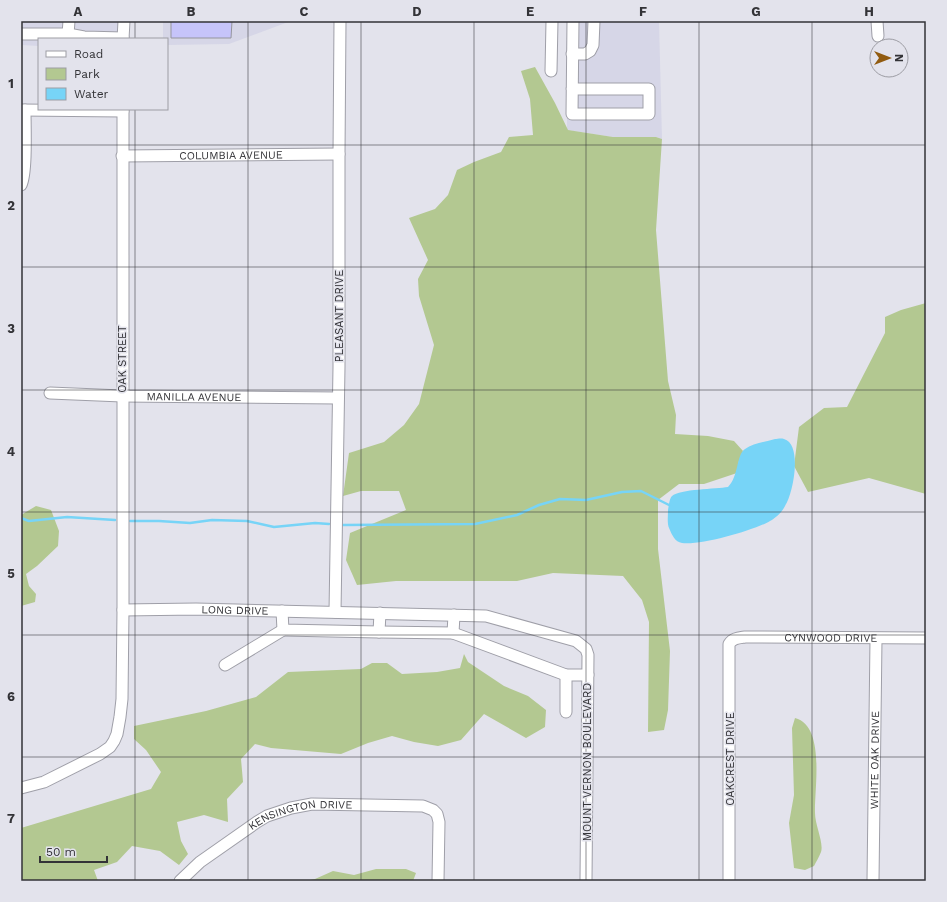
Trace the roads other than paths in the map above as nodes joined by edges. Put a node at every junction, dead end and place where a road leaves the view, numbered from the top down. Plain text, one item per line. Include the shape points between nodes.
1 (69, 21) edge
2 (124, 21) edge
3 (340, 21) edge
4 (552, 21) edge
5 (572, 21) edge
6 (594, 21) edge
7 (877, 21) edge
8 (21, 34) edge
9 (68, 34) junction
10 (878, 36) dead end
11 (104, 38) edge
12 (124, 38) edge
13 (572, 54) junction
14 (551, 71) dead end
15 (572, 89) junction
16 (23, 110) edge
17 (123, 110) edge
18 (339, 154) junction
19 (122, 156) junction
20 (21, 185) edge
21 (50, 393) dead end
22 (122, 396) junction
23 (338, 398) junction
24 (123, 610) junction
25 (282, 611) junction
26 (335, 612) junction
27 (380, 613) junction
28 (454, 615) junction
29 (283, 630) junction
30 (379, 632) junction
31 (453, 633) junction
32 (926, 638) edge
33 (735, 639) joint
34 (876, 639) junction
35 (581, 644) joint
36 (224, 665) dead end
37 (566, 675) junction
38 (588, 675) junction
39 (566, 712) dead end
40 (21, 788) edge
41 (180, 881) edge
42 (438, 881) edge
43 (586, 881) edge
44 (729, 881) edge
45 (873, 881) edge

1 - 9 street
2 - 12 street
3 - 18 street, PLEASANT DRIVE
4 - 14 street
5 - 13 street
6 - 13 street via 593,45 590,51
7 - 10 street
8 - 9 street
9 - 11 street
13 - 15 street
15 - 15 street via 572,114 649,114 649,90
16 - 17 street
16 - 20 street via 24,166
17 - 19 street, OAK STREET
18 - 19 street, COLUMBIA AVENUE
18 - 23 street, PLEASANT DRIVE
19 - 22 street, OAK STREET
21 - 22 street, MANILLA AVENUE
22 - 23 street, MANILLA AVENUE
22 - 24 street, OAK STREET
23 - 26 street, PLEASANT DRIVE
24 - 25 street, LONG DRIVE via 152,608
24 - 40 street via 122,699 114,741 110,747 91,759 44,782
25 - 26 street, LONG DRIVE
25 - 29 street
26 - 27 street, LONG DRIVE
27 - 28 street, LONG DRIVE
27 - 30 street
28 - 31 street
28 - 35 street, LONG DRIVE via 486,616 576,640
29 - 30 street
29 - 36 street
30 - 31 street
31 - 37 street
32 - 34 street, CYNWOOD DRIVE
33 - 34 street, CYNWOOD DRIVE
33 - 44 street, OAKCREST DRIVE via 729,644
34 - 45 street, WHITE OAK DRIVE
35 - 38 street, MOUNT VERNON BOULEVARD via 588,655
37 - 38 street
37 - 39 street
38 - 43 street, MOUNT VERNON BOULEVARD
41 - 42 street, KENSINGTON DRIVE via 200,862 257,822 291,808 312,804 429,807 437,814 439,822

